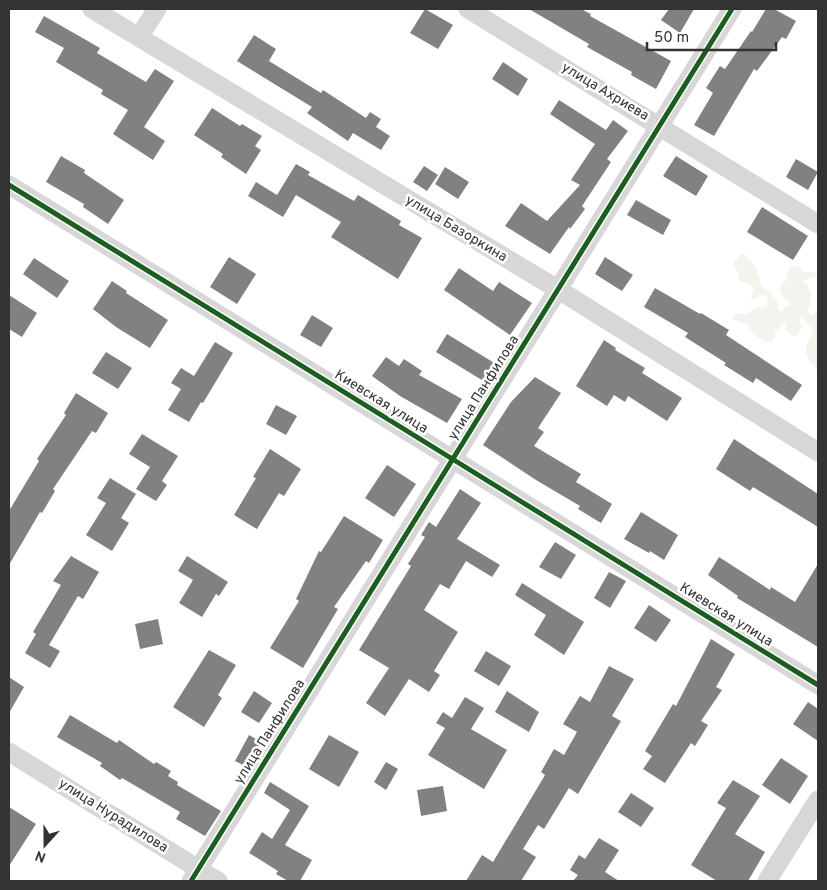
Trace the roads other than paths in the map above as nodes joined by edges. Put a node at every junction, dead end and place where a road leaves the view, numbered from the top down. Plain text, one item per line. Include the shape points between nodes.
1 (92, 9) edge
2 (157, 9) edge
3 (468, 9) edge
4 (732, 9) edge
5 (139, 37) junction
6 (660, 125) junction
7 (9, 185) edge
8 (818, 224) edge
9 (558, 290) junction
10 (818, 452) edge
11 (453, 460) junction
12 (818, 686) edge
13 (9, 752) edge
14 (818, 800) edge
15 (194, 875) edge
16 (218, 881) edge
17 (767, 881) edge

1 - 5 street, улица Базоркина
2 - 5 street
3 - 6 street, улица Ахриева
4 - 6 street, улица Панфилова
5 - 9 street, улица Базоркина
6 - 8 street, улица Ахриева
6 - 9 street, улица Панфилова
7 - 11 street, Киевская улица
9 - 10 street, улица Базоркина
9 - 11 street, улица Панфилова
11 - 12 street, Киевская улица
11 - 15 street, улица Панфилова
13 - 15 street, улица Нурадилова
14 - 17 street
15 - 16 street, улица Нурадилова

